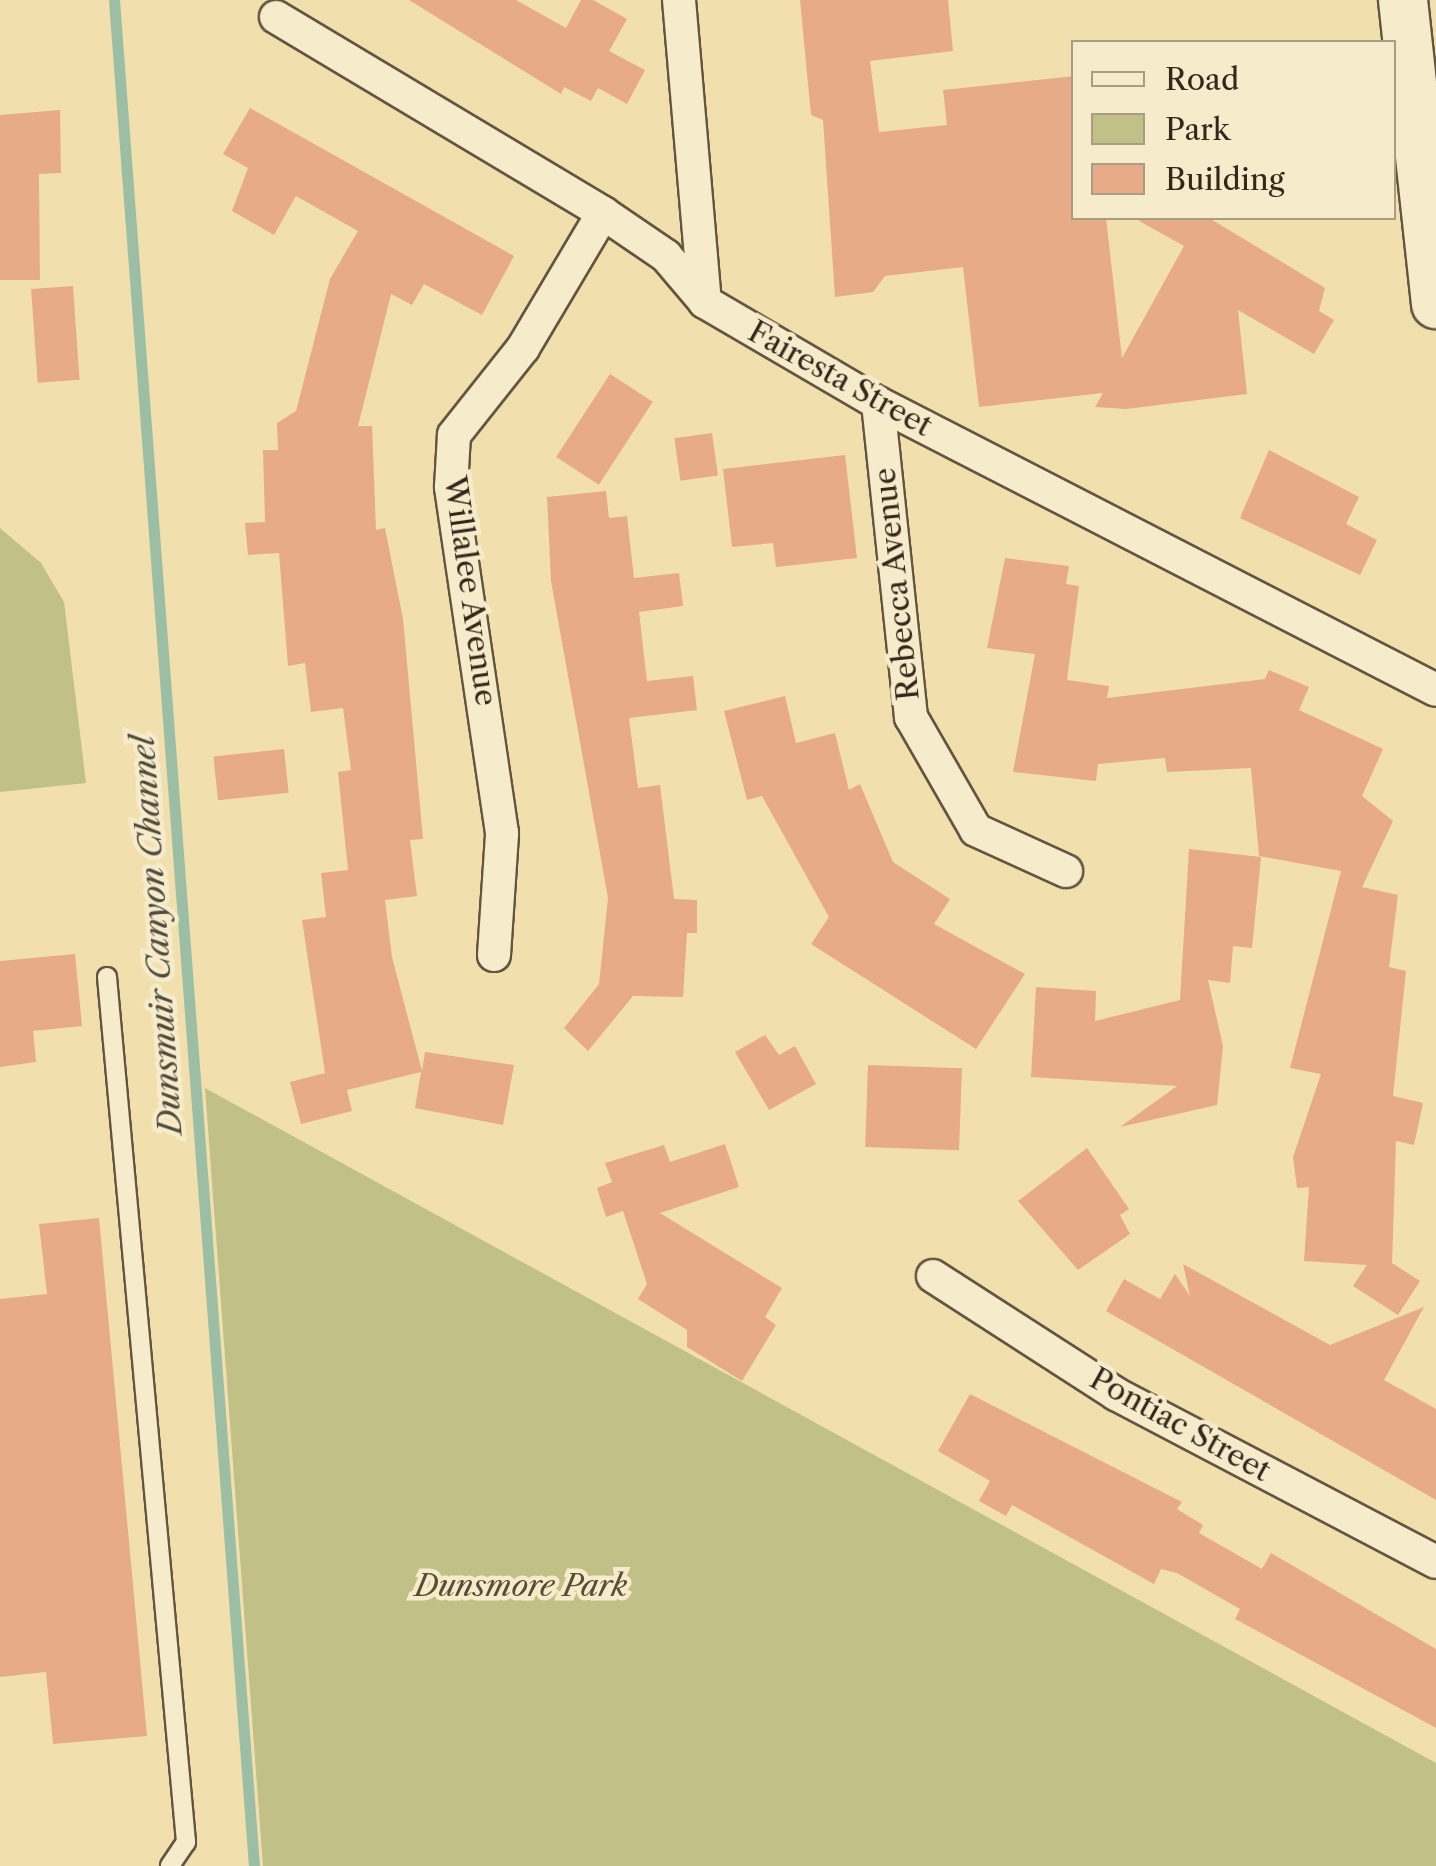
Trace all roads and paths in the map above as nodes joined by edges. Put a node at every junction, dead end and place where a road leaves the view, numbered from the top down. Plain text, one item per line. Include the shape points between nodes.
1 (679, 0) edge
2 (1403, 0) edge
3 (276, 18) dead end
4 (1429, 176) edge
5 (603, 213) junction
6 (704, 302) junction
7 (1436, 304) edge
8 (878, 402) junction
9 (1436, 690) edge
10 (1066, 871) dead end
11 (494, 955) dead end
12 (107, 977) dead end
13 (932, 1276) dead end
14 (1436, 1562) edge
15 (170, 1866) edge

1 - 6 street
2 - 4 street
3 - 5 street, Fairesta Street
4 - 7 street
5 - 6 street, Fairesta Street via 666,256
5 - 11 street, Willalee Avenue via 523,348 454,436 451,487 502,832
6 - 8 street, Fairesta Street
8 - 9 street, Fairesta Street
8 - 10 street, Rebecca Avenue via 911,717 976,830
12 - 15 lane via 186,1842
13 - 14 street, Pontiac Street via 1116,1394

